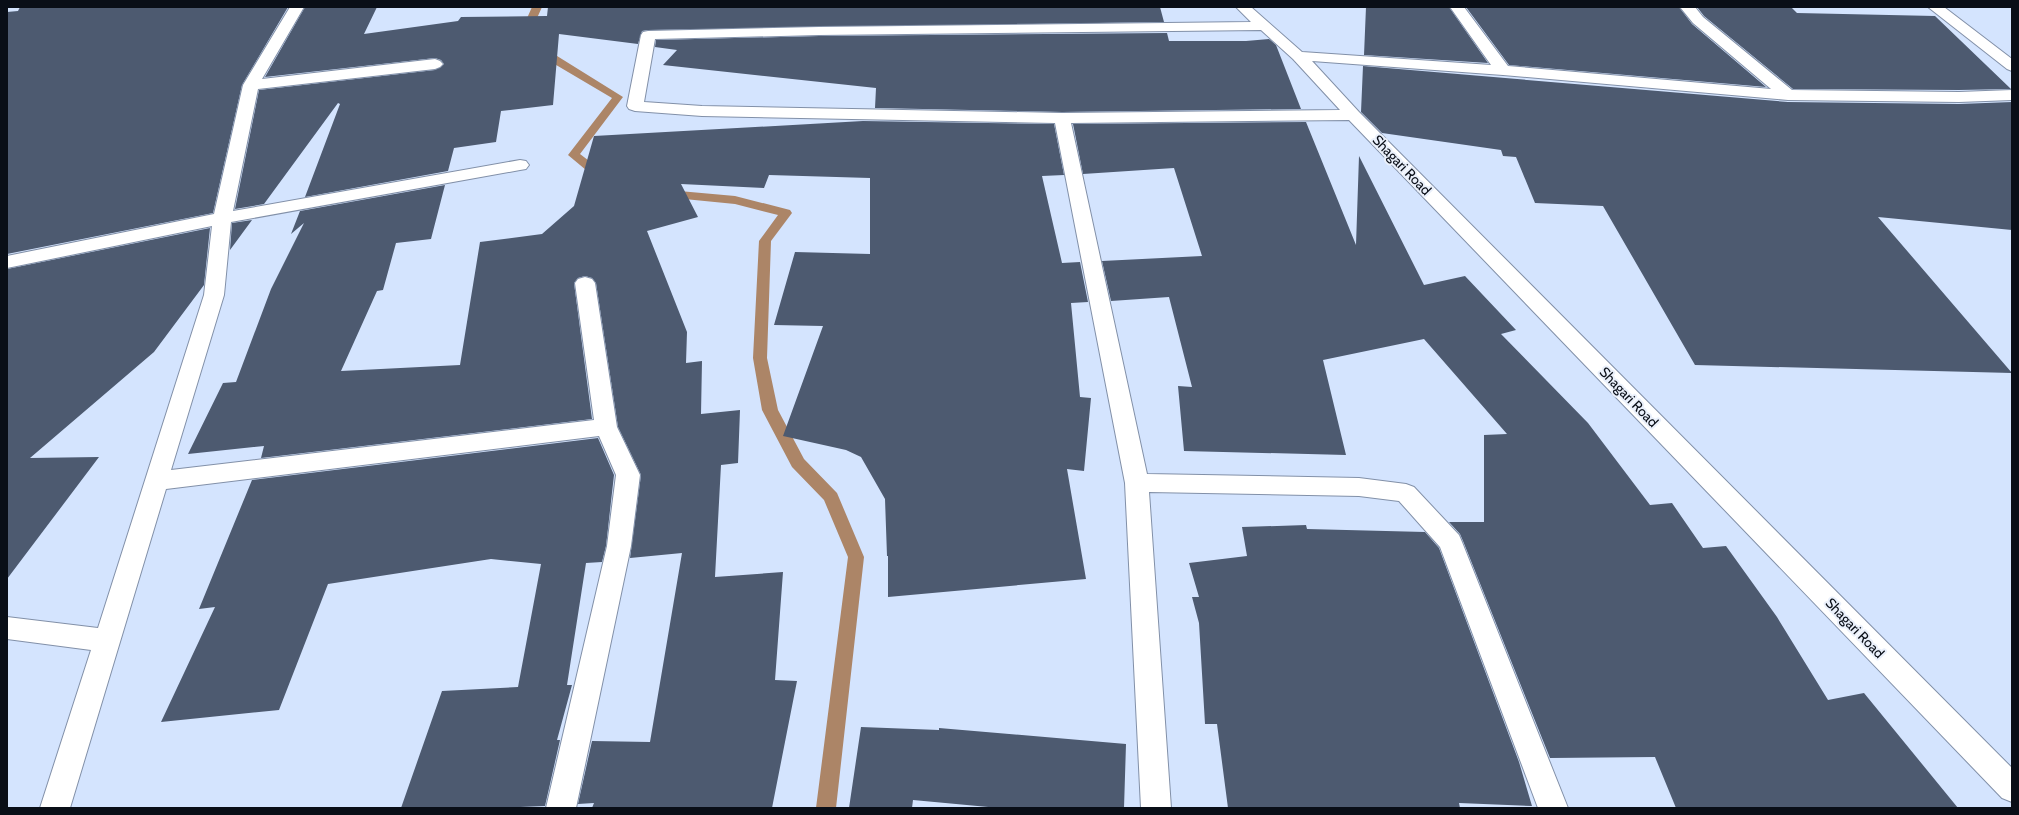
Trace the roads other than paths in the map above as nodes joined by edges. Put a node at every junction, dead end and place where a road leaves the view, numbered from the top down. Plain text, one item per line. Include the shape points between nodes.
1 (298, 7) edge
2 (1243, 7) edge
3 (1457, 7) edge
4 (1686, 7) edge
5 (1935, 7) edge
6 (1264, 26) junction
7 (1298, 56) junction
8 (435, 64) dead end
9 (2012, 66) edge
10 (1502, 70) junction
11 (251, 85) junction
12 (1788, 95) junction
13 (2012, 96) edge
14 (1353, 115) junction
15 (1062, 118) junction
16 (520, 166) dead end
17 (222, 218) junction
18 (7, 262) edge
19 (585, 283) dead end
20 (606, 427) junction
21 (157, 481) junction
22 (1137, 483) junction
23 (7, 628) edge
24 (107, 641) junction
25 (2012, 788) edge
26 (56, 808) edge
27 (561, 808) edge
28 (1156, 808) edge
29 (1553, 808) edge

1 - 11 street
2 - 6 street, Shagari Road
3 - 10 street
4 - 12 street via 1698,20
5 - 9 street
6 - 7 street, Shagari Road
6 - 15 street via 648,35 635,106 702,111
7 - 10 street
7 - 14 street, Shagari Road
8 - 11 street
10 - 12 street
11 - 17 street
12 - 13 street
14 - 15 street
14 - 25 street, Shagari Road
15 - 22 street
16 - 17 street
17 - 18 street
17 - 21 street via 214,295
19 - 20 street
20 - 21 street
20 - 27 street via 628,475 619,546
21 - 24 street
22 - 28 street
22 - 29 street via 1359,487 1406,493 1450,542
23 - 24 street
24 - 26 street

